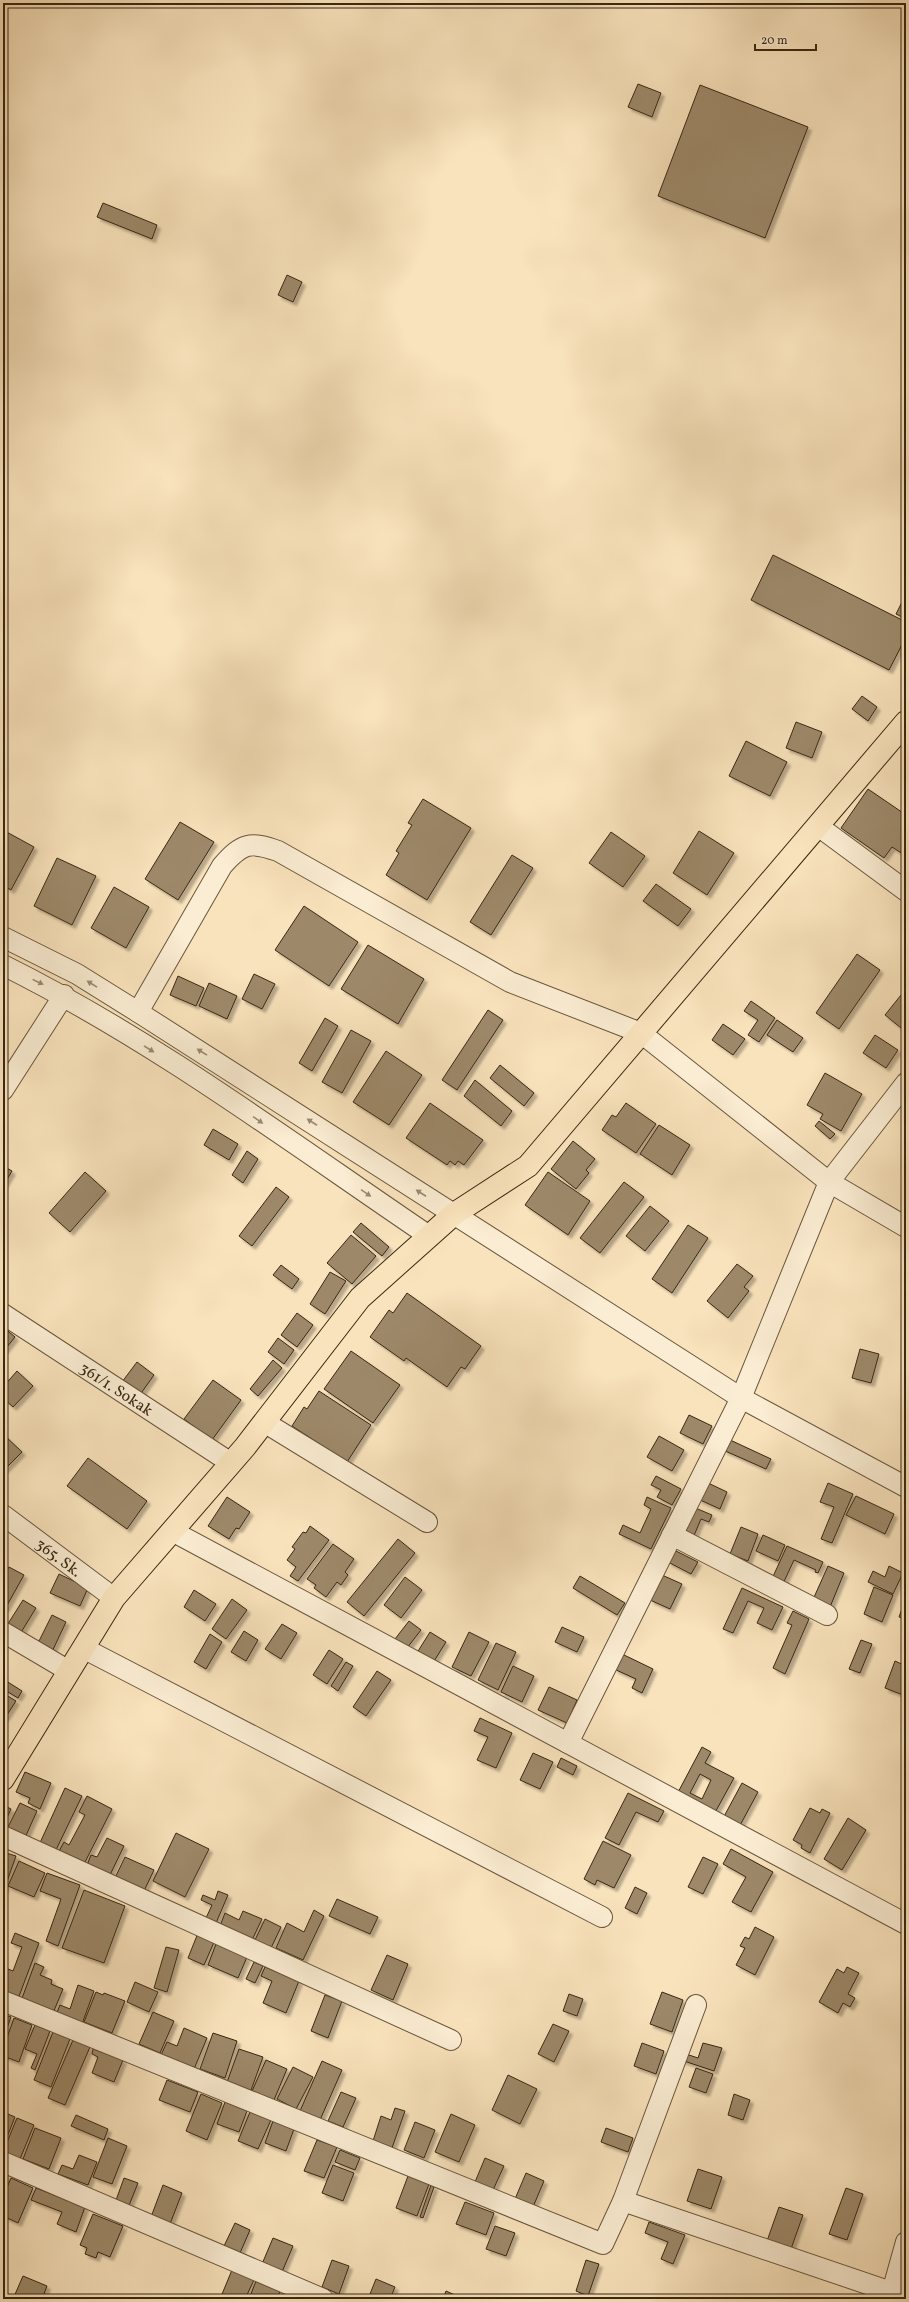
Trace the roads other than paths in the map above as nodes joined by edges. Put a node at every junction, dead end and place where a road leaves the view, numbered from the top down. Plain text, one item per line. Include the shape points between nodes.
1 (902, 732) edge
2 (818, 826) junction
3 (906, 891) edge
4 (3, 937) edge
5 (3, 965) edge
6 (64, 995) junction
7 (138, 1012) junction
8 (641, 1034) junction
9 (906, 1083) edge
10 (3, 1090) edge
11 (829, 1182) junction
12 (454, 1214) junction
13 (906, 1227) edge
14 (429, 1236) junction
15 (3, 1314) edge
16 (740, 1398) junction
17 (264, 1422) junction
18 (231, 1463) junction
19 (906, 1487) edge
20 (3, 1515) edge
21 (427, 1522) dead end
22 (172, 1531) junction
23 (672, 1535) junction
24 (114, 1598) junction
25 (827, 1615) dead end
26 (3, 1632) edge
27 (83, 1648) junction
28 (69, 1671) junction
29 (568, 1743) junction
30 (3, 1779) edge
31 (3, 1836) edge
32 (602, 1917) dead end
33 (906, 1924) edge
34 (3, 2001) edge
35 (696, 2005) dead end
36 (451, 2040) dead end
37 (3, 2162) edge
38 (623, 2201) junction
39 (906, 2242) edge
40 (899, 2295) edge
41 (323, 2299) edge

1 - 2 main road
2 - 3 street
2 - 8 main road
7 -> 4 street via 77,974
5 -> 6 street
6 - 10 street
6 -> 14 street via 202,1082
7 - 8 street via 222,866 236,849 258,844 278,851 510,982
12 -> 7 street
8 - 11 street
8 - 12 main road via 528,1166
9 - 11 street
11 - 13 street
11 - 16 street
12 - 14 main road
12 - 16 street
14 - 17 main road via 360,1298
15 - 18 street, 361/1. Sokak
16 - 19 street
16 - 23 street
17 - 18 main road
17 - 21 street
18 - 22 main road
20 - 24 street, 365. Sk.
22 - 24 main road
22 - 29 street
23 - 25 street
23 - 29 street
24 - 27 main road
26 - 28 street
27 - 28 main road
27 - 32 street
28 - 30 main road
29 - 33 street
31 - 36 street
34 - 38 street via 603,2244
35 - 38 street
37 - 41 street
38 - 40 street
39 - 40 street

